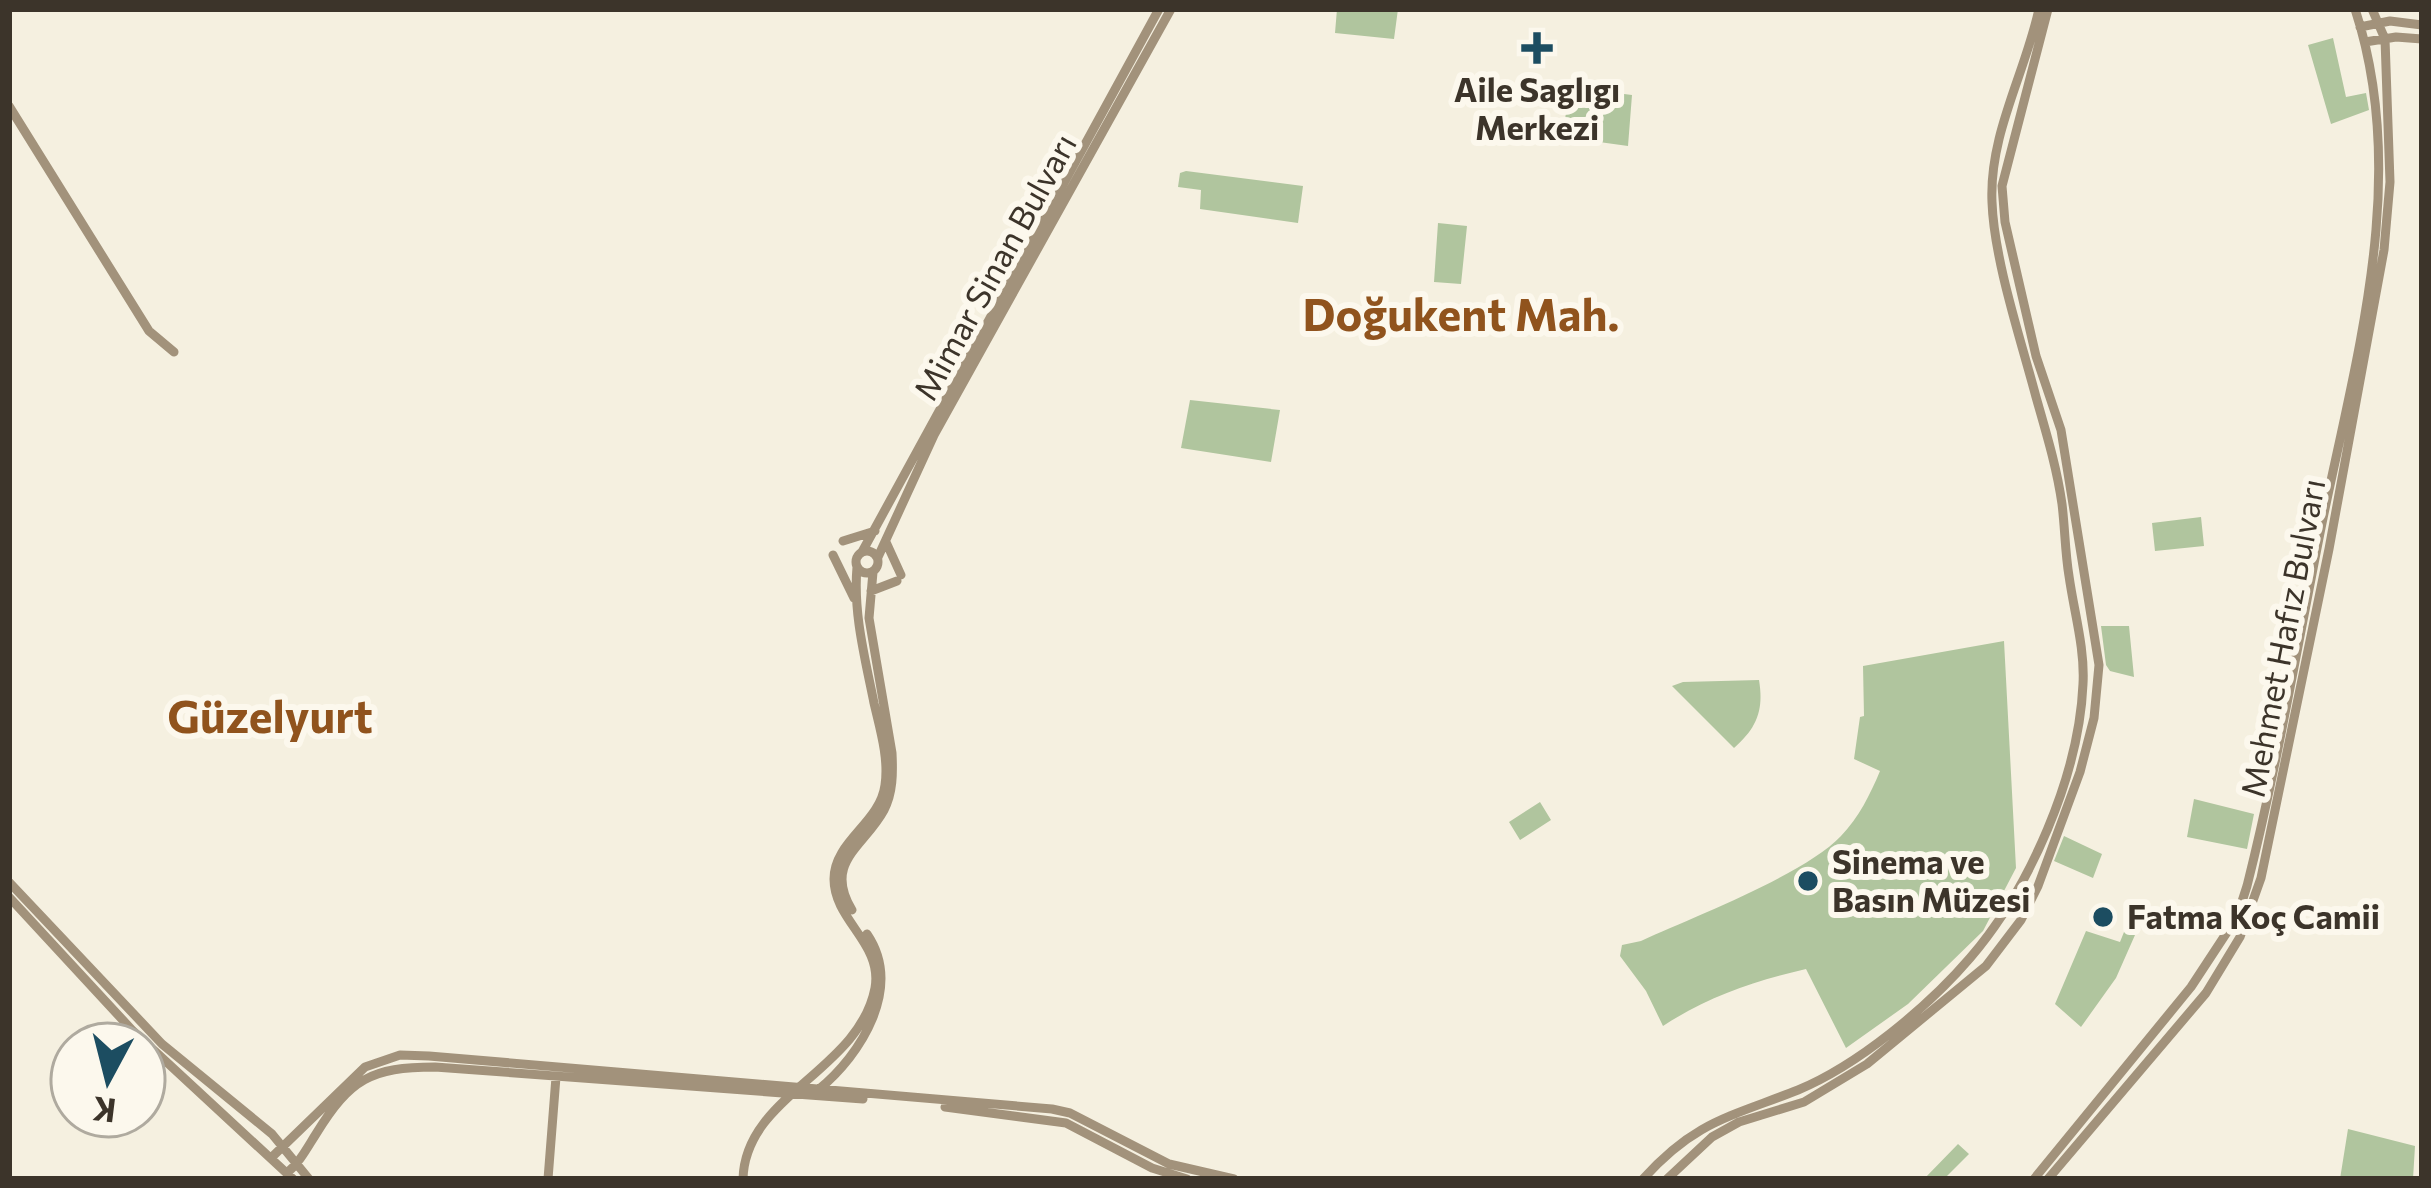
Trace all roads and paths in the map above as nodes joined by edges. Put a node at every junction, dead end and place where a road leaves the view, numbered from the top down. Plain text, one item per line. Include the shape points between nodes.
1 (1159, 9) edge
2 (1171, 9) edge
3 (2038, 9) edge
4 (2048, 9) edge
5 (2355, 9) edge
6 (2372, 9) edge
7 (2381, 22) junction
8 (2422, 25) edge
9 (2360, 27) junction
10 (2385, 39) junction
11 (2422, 39) edge
12 (2365, 42) junction
13 (9, 106) edge
14 (174, 352) dead end
15 (880, 535) junction
16 (843, 541) dead end
17 (862, 552) junction
18 (833, 555) dead end
19 (878, 557) junction
20 (857, 567) junction
21 (873, 572) junction
22 (871, 591) junction
23 (855, 602) junction
24 (9, 882) edge
25 (9, 897) edge
26 (557, 1072) junction
27 (820, 1089) junction
28 (800, 1092) junction
29 (276, 1152) junction
30 (292, 1172) edge
31 (309, 1179) edge
32 (548, 1179) edge
33 (743, 1179) edge
34 (1187, 1179) edge
35 (1234, 1179) edge
36 (1643, 1179) edge
37 (1667, 1179) edge
38 (2034, 1179) edge
39 (2048, 1179) edge

1 - 15 main road, Mimar Sinan Bulvarı
2 - 15 main road, Mimar Sinan Bulvarı
3 - 36 main road via 1994,156 1992,203 2061,502 2083,657 2059,793 2026,877 1936,991 1849,1062 1687,1136
4 - 37 main road via 2002,186 2036,356 2061,430 2099,664 2080,772 2038,886 1986,966 1868,1064 1804,1102 1712,1137
5 - 9 main road, Mehmet Hafız Bulvarı
6 - 7 main road
7 - 8 main road
7 - 9 main road
7 - 10 main road, Mehmet Hafız Bulvarı
9 - 12 main road, Mehmet Hafız Bulvarı
10 - 11 main road
10 - 12 main road
10 - 39 main road, Mehmet Hafız Bulvarı via 2384,250 2253,905 2206,993
12 - 38 main road, Mehmet Hafız Bulvarı via 2379,216 2247,886 2230,930 2191,987
13 - 14 main road via 149,331
15 - 16 main road
15 - 17 main road, Mimar Sinan Bulvarı
15 - 19 main road, Mimar Sinan Bulvarı
15 - 22 main road via 899,578
17 - 19 main road
17 - 20 main road
18 - 23 main road
19 - 21 main road
20 - 21 main road
20 - 23 main road
21 - 22 main road
22 - 27 main road via 892,775 884,811 855,846 840,885 882,959 883,988 863,1034
23 - 28 main road via 885,781 867,824 837,860 834,886 873,956 876,982 853,1033
24 - 29 main road via 162,1044 272,1134
25 - 29 main road via 132,1030
26 - 28 main road
26 - 29 main road via 429,1056 381,1059
26 - 30 main road via 435,1067 369,1076 346,1094
26 - 32 main road
27 - 28 main road
27 - 35 main road via 1052,1109 1169,1163
28 - 33 main road via 766,1119
28 - 34 main road via 1066,1123
29 - 30 main road
30 - 31 main road

